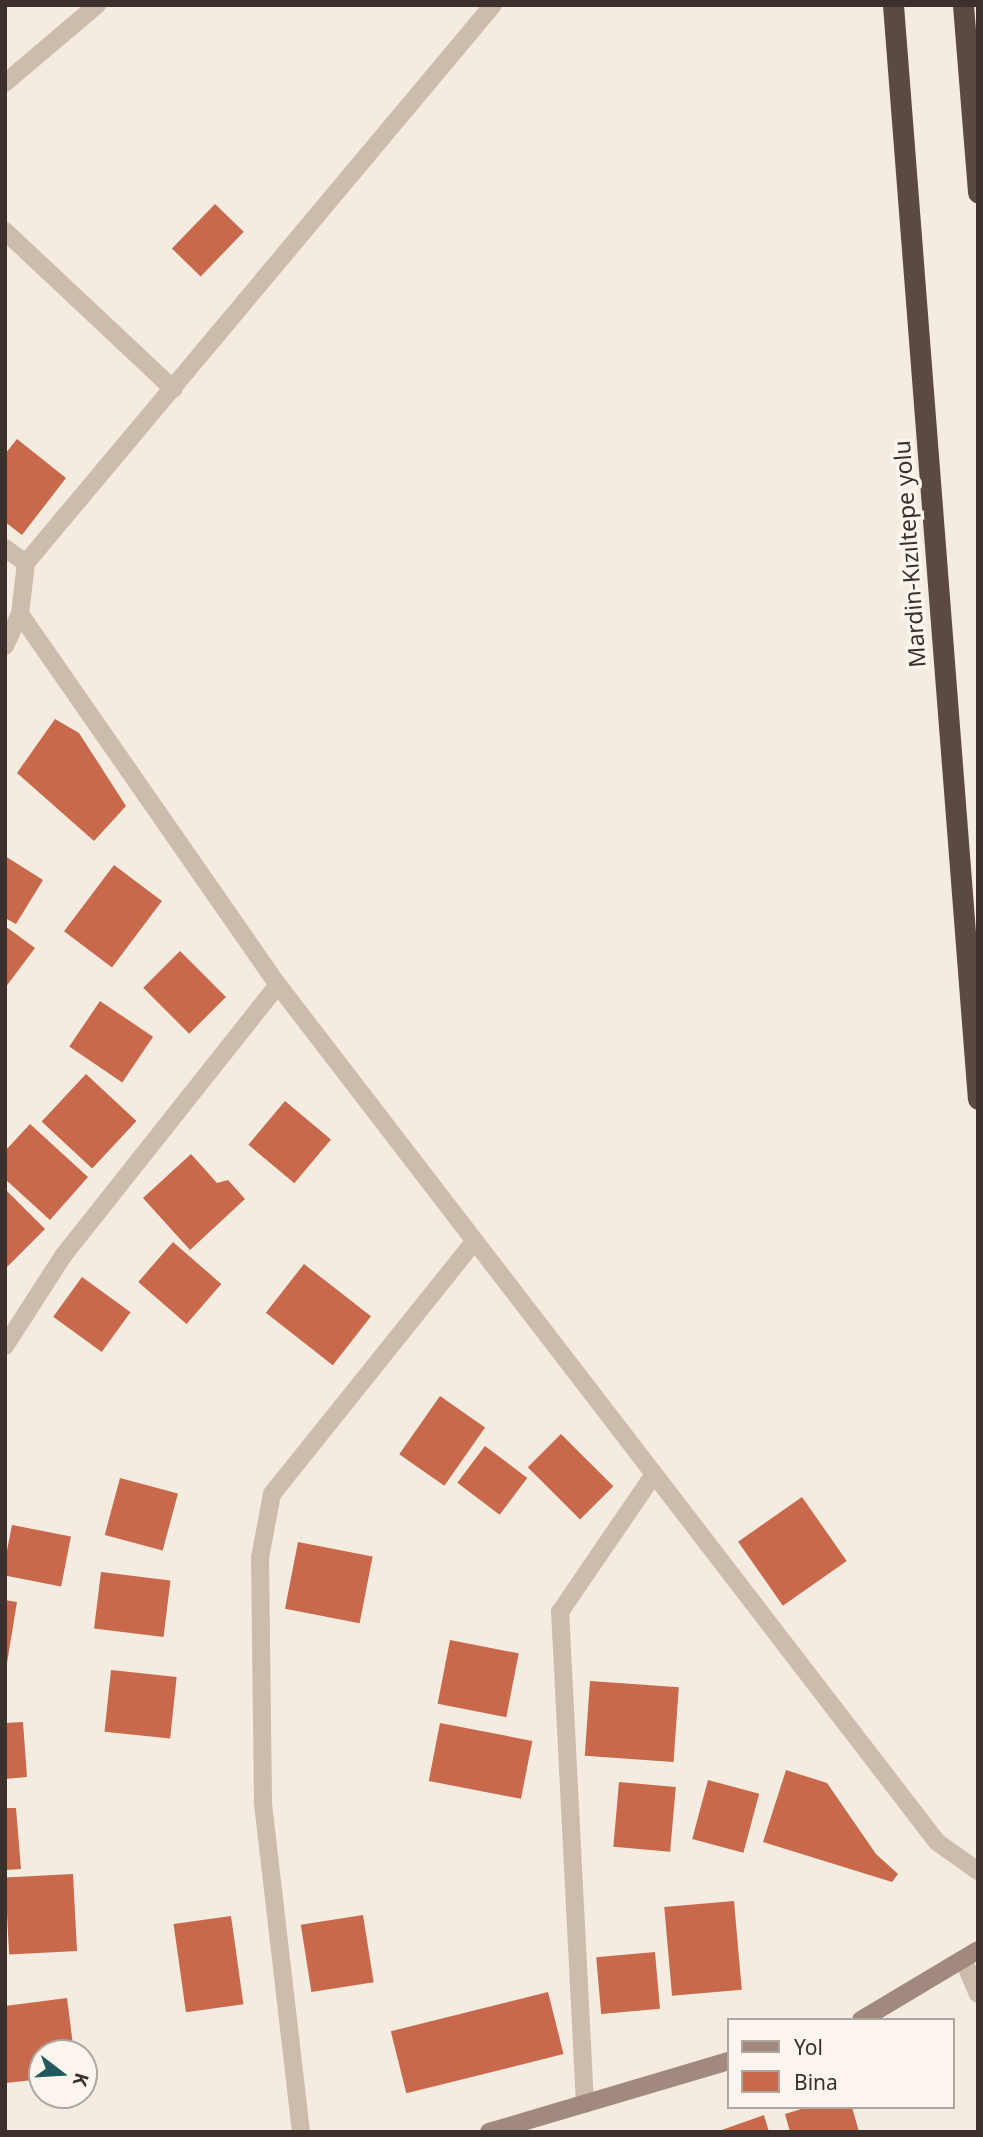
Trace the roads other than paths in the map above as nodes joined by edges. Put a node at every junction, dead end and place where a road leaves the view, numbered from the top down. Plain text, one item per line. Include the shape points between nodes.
1 (97, 5) edge
2 (493, 5) edge
3 (893, 5) edge
4 (963, 5) edge
5 (5, 83) edge
6 (978, 192) edge
7 (5, 231) edge
8 (173, 389) junction
9 (5, 548) edge
10 (26, 563) junction
11 (20, 614) junction
12 (5, 646) edge
13 (278, 985) junction
14 (978, 1100) edge
15 (475, 1241) junction
16 (5, 1346) edge
17 (654, 1474) junction
18 (978, 1871) edge
19 (970, 1954) edge
20 (978, 1994) edge
21 (864, 2018) edge
22 (727, 2062) edge
23 (585, 2104) junction
24 (301, 2132) edge
25 (489, 2132) edge

1 - 5 street
2 - 8 street
3 - 14 highway, Mardin-Kızıltepe yolu
4 - 6 highway
7 - 8 street
8 - 10 street
9 - 10 street
10 - 11 street
11 - 12 street
11 - 13 street
13 - 15 street
13 - 16 street via 62,1256
15 - 17 street
15 - 24 street via 272,1494 260,1558 263,1802
17 - 18 street via 937,1842
17 - 23 street via 560,1612
19 - 20 street
19 - 21 street
22 - 23 street
23 - 25 street

